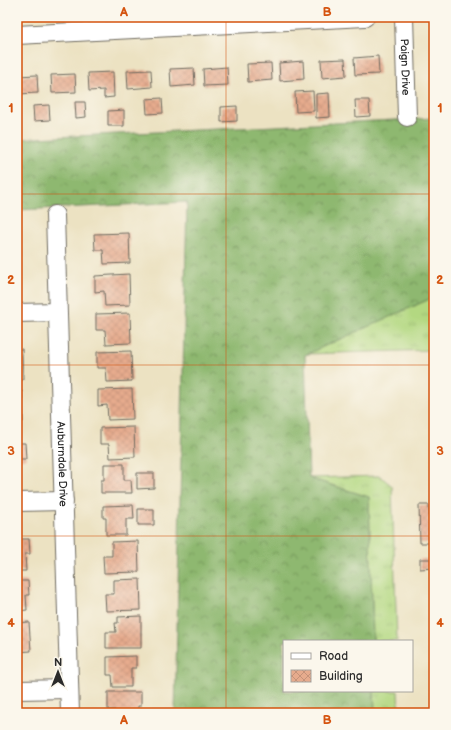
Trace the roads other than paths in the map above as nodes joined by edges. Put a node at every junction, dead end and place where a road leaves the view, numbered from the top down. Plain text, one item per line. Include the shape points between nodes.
1 (365, 17) edge
2 (404, 17) edge
3 (225, 21) edge
4 (17, 35) edge
5 (407, 117) dead end
6 (54, 215) dead end
7 (57, 312) junction
8 (17, 313) edge
9 (64, 501) junction
10 (17, 502) edge
11 (69, 689) junction
12 (17, 690) edge
13 (70, 713) edge

1 - 3 street
2 - 5 street, Paign Drive
3 - 4 street
6 - 7 street, Auburndale Drive
7 - 8 street
7 - 9 street, Auburndale Drive
9 - 10 street
9 - 11 street, Auburndale Drive
11 - 12 street
11 - 13 street, Auburndale Drive

